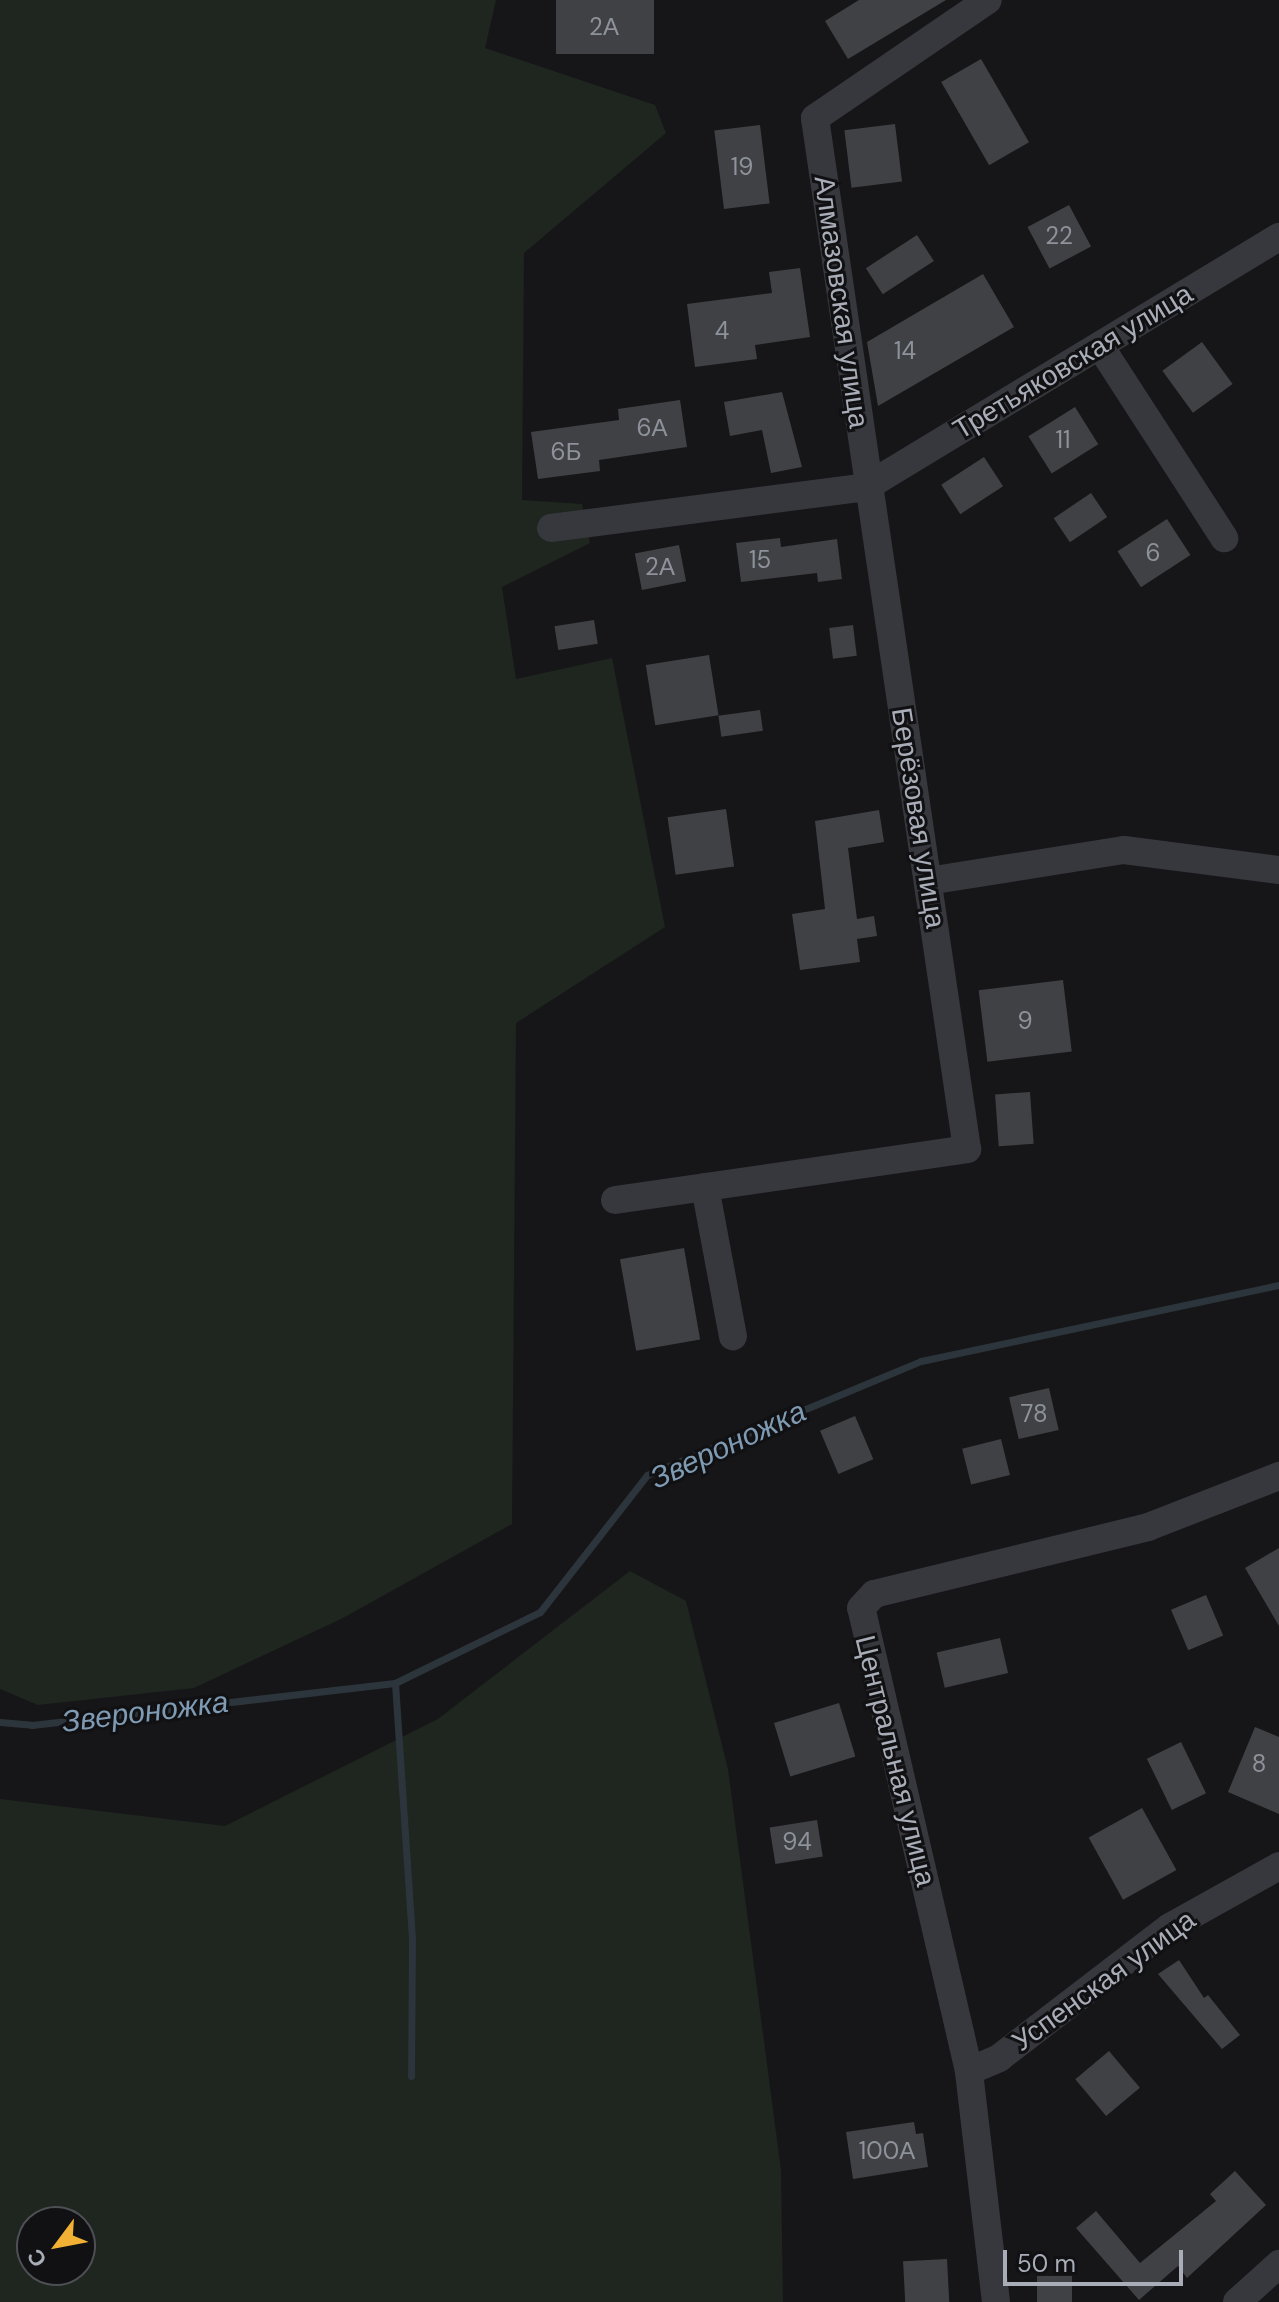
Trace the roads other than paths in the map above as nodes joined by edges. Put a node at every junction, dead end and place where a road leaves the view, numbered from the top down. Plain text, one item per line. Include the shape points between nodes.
1 (988, 0) edge
2 (1279, 237) edge
3 (1100, 346) junction
4 (866, 487) junction
5 (551, 528) dead end
6 (1224, 538) dead end
7 (1279, 870) edge
8 (928, 881) junction
9 (705, 1187) junction
10 (615, 1200) dead end
11 (733, 1336) dead end
12 (1279, 1476) edge
13 (1279, 1866) edge
14 (969, 2071) junction
15 (1279, 2264) edge
16 (996, 2302) edge
17 (1237, 2302) edge

1 - 4 street, Алмазовская улица via 815,118
2 - 3 street, Третьяковская улица
3 - 4 street, Третьяковская улица
3 - 6 street
4 - 5 street
4 - 8 street, Берёзовая улица
7 - 8 street via 1124,850
8 - 9 street, Берёзовая улица via 967,1149
9 - 10 street
9 - 11 street
12 - 14 street, Центральная улица via 1148,1527 874,1594 863,1602 876,1694
13 - 14 street, Успенская улица via 1170,1927 999,2058
14 - 16 street, Центральная улица
15 - 17 street

